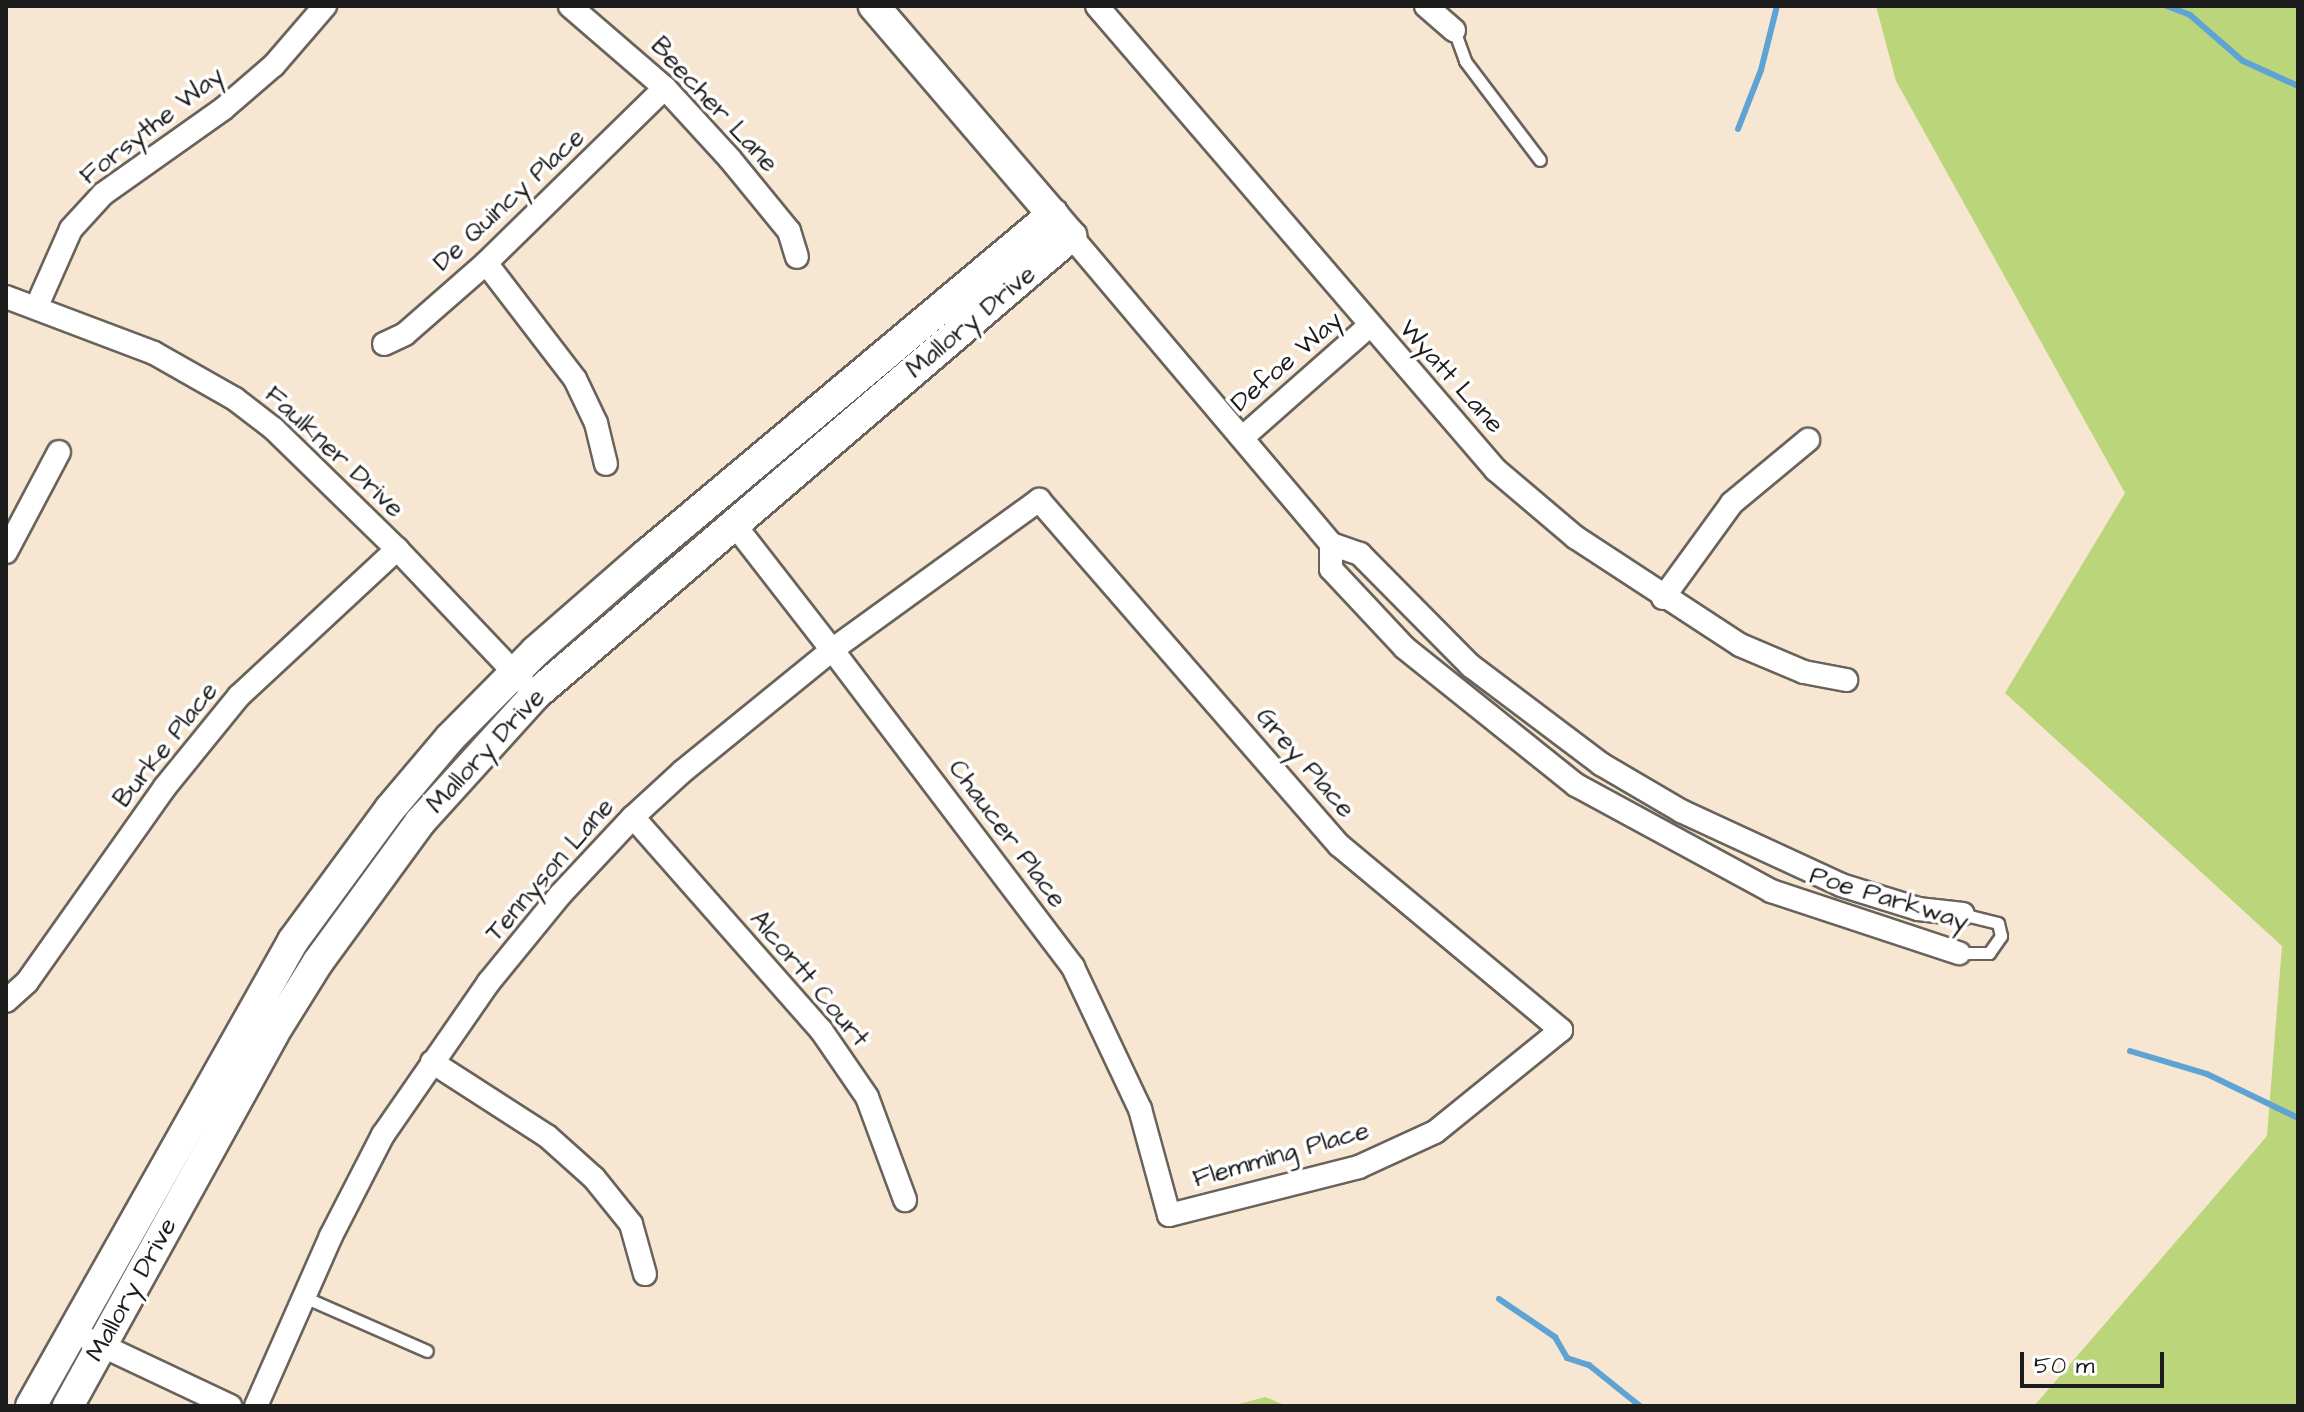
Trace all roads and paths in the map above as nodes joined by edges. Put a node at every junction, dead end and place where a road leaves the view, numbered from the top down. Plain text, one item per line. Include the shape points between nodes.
1 (325, 6) edge
2 (570, 6) edge
3 (874, 6) edge
4 (1097, 6) edge
5 (1426, 6) edge
6 (1454, 30) joint
7 (665, 88) junction
8 (1540, 160) dead end
9 (1062, 225) junction
10 (797, 257) dead end
11 (486, 263) junction
12 (6, 297) edge
13 (36, 308) junction
14 (1368, 327) junction
15 (384, 344) dead end
16 (1242, 438) junction
17 (1808, 440) dead end
18 (59, 452) dead end
19 (606, 464) dead end
20 (1039, 500) joint
21 (734, 524) junction
22 (1331, 544) junction
23 (397, 549) junction
24 (6, 552) edge
25 (1663, 598) junction
26 (832, 650) junction
27 (514, 673) junction
28 (1846, 680) dead end
29 (535, 695) junction
30 (633, 817) junction
31 (1963, 914) joint
32 (1959, 953) joint
33 (6, 1001) edge
34 (1561, 1030) joint
35 (432, 1062) junction
36 (905, 1200) dead end
37 (1169, 1215) joint
38 (645, 1274) dead end
39 (304, 1297) junction
40 (73, 1331) junction
41 (102, 1345) junction
42 (427, 1351) dead end
43 (31, 1406) edge
44 (68, 1406) edge
45 (230, 1406) edge
46 (256, 1406) edge

1 - 13 street, Forsythe Way via 274,65 223,109 103,194 71,229
2 - 7 street, Beecher Lane
3 - 9 main road
4 - 14 street, Wyatt Lane
5 - 6 street
6 - 8 lane via 1465,61
7 - 10 street, Beecher Lane via 789,231
7 - 11 street, De Quincy Place
9 - 16 street
9 - 21 main road, Mallory Drive
9 - 27 main road via 646,555
11 - 15 street, De Quincy Place via 405,334
11 - 19 street via 575,379 596,423
12 - 13 street, Faulkner Drive
13 - 23 street, Faulkner Drive via 154,353 235,399 274,429
14 - 16 street, Defoe Way
14 - 25 street, Wyatt Lane via 1496,470 1575,537
16 - 22 street
17 - 25 street via 1732,503
18 - 24 street
20 - 26 street, Tennyson Lane
20 - 34 street, Grey Place via 1339,845
21 - 26 street, Chaucer Place
21 - 29 main road, Mallory Drive
22 - 31 street, Poe Parkway via 1360,554 1471,666 1601,764 1667,803 1841,885 1918,909
22 - 32 street, Poe Parkway via 1331,569 1405,648 1576,785 1771,891
23 - 27 street, Faulkner Drive
23 - 33 street, Burke Place via 239,696 165,787 27,982
25 - 28 street, Wyatt Lane via 1740,645 1804,672
26 - 30 street, Tennyson Lane
26 - 37 street, Chaucer Place via 1073,967 1140,1109
27 - 29 street, Faulkner Drive
27 - 40 main road via 390,809 293,941
29 - 41 main road, Mallory Drive via 420,822 318,962
30 - 35 street, Tennyson Lane via 560,895
30 - 36 street, Alcortt Court via 821,1030 867,1097
31 - 32 lane, Poe Parkway via 1998,923 2001,936 1989,953
34 - 37 street, Flemming Place via 1422,1138 1359,1167
35 - 38 street via 547,1136 594,1178 631,1224
35 - 39 street, Tennyson Lane via 383,1135
39 - 42 lane
39 - 46 street, Tennyson Lane
40 - 41 street
40 - 43 main road
41 - 44 main road, Mallory Drive
41 - 45 street

